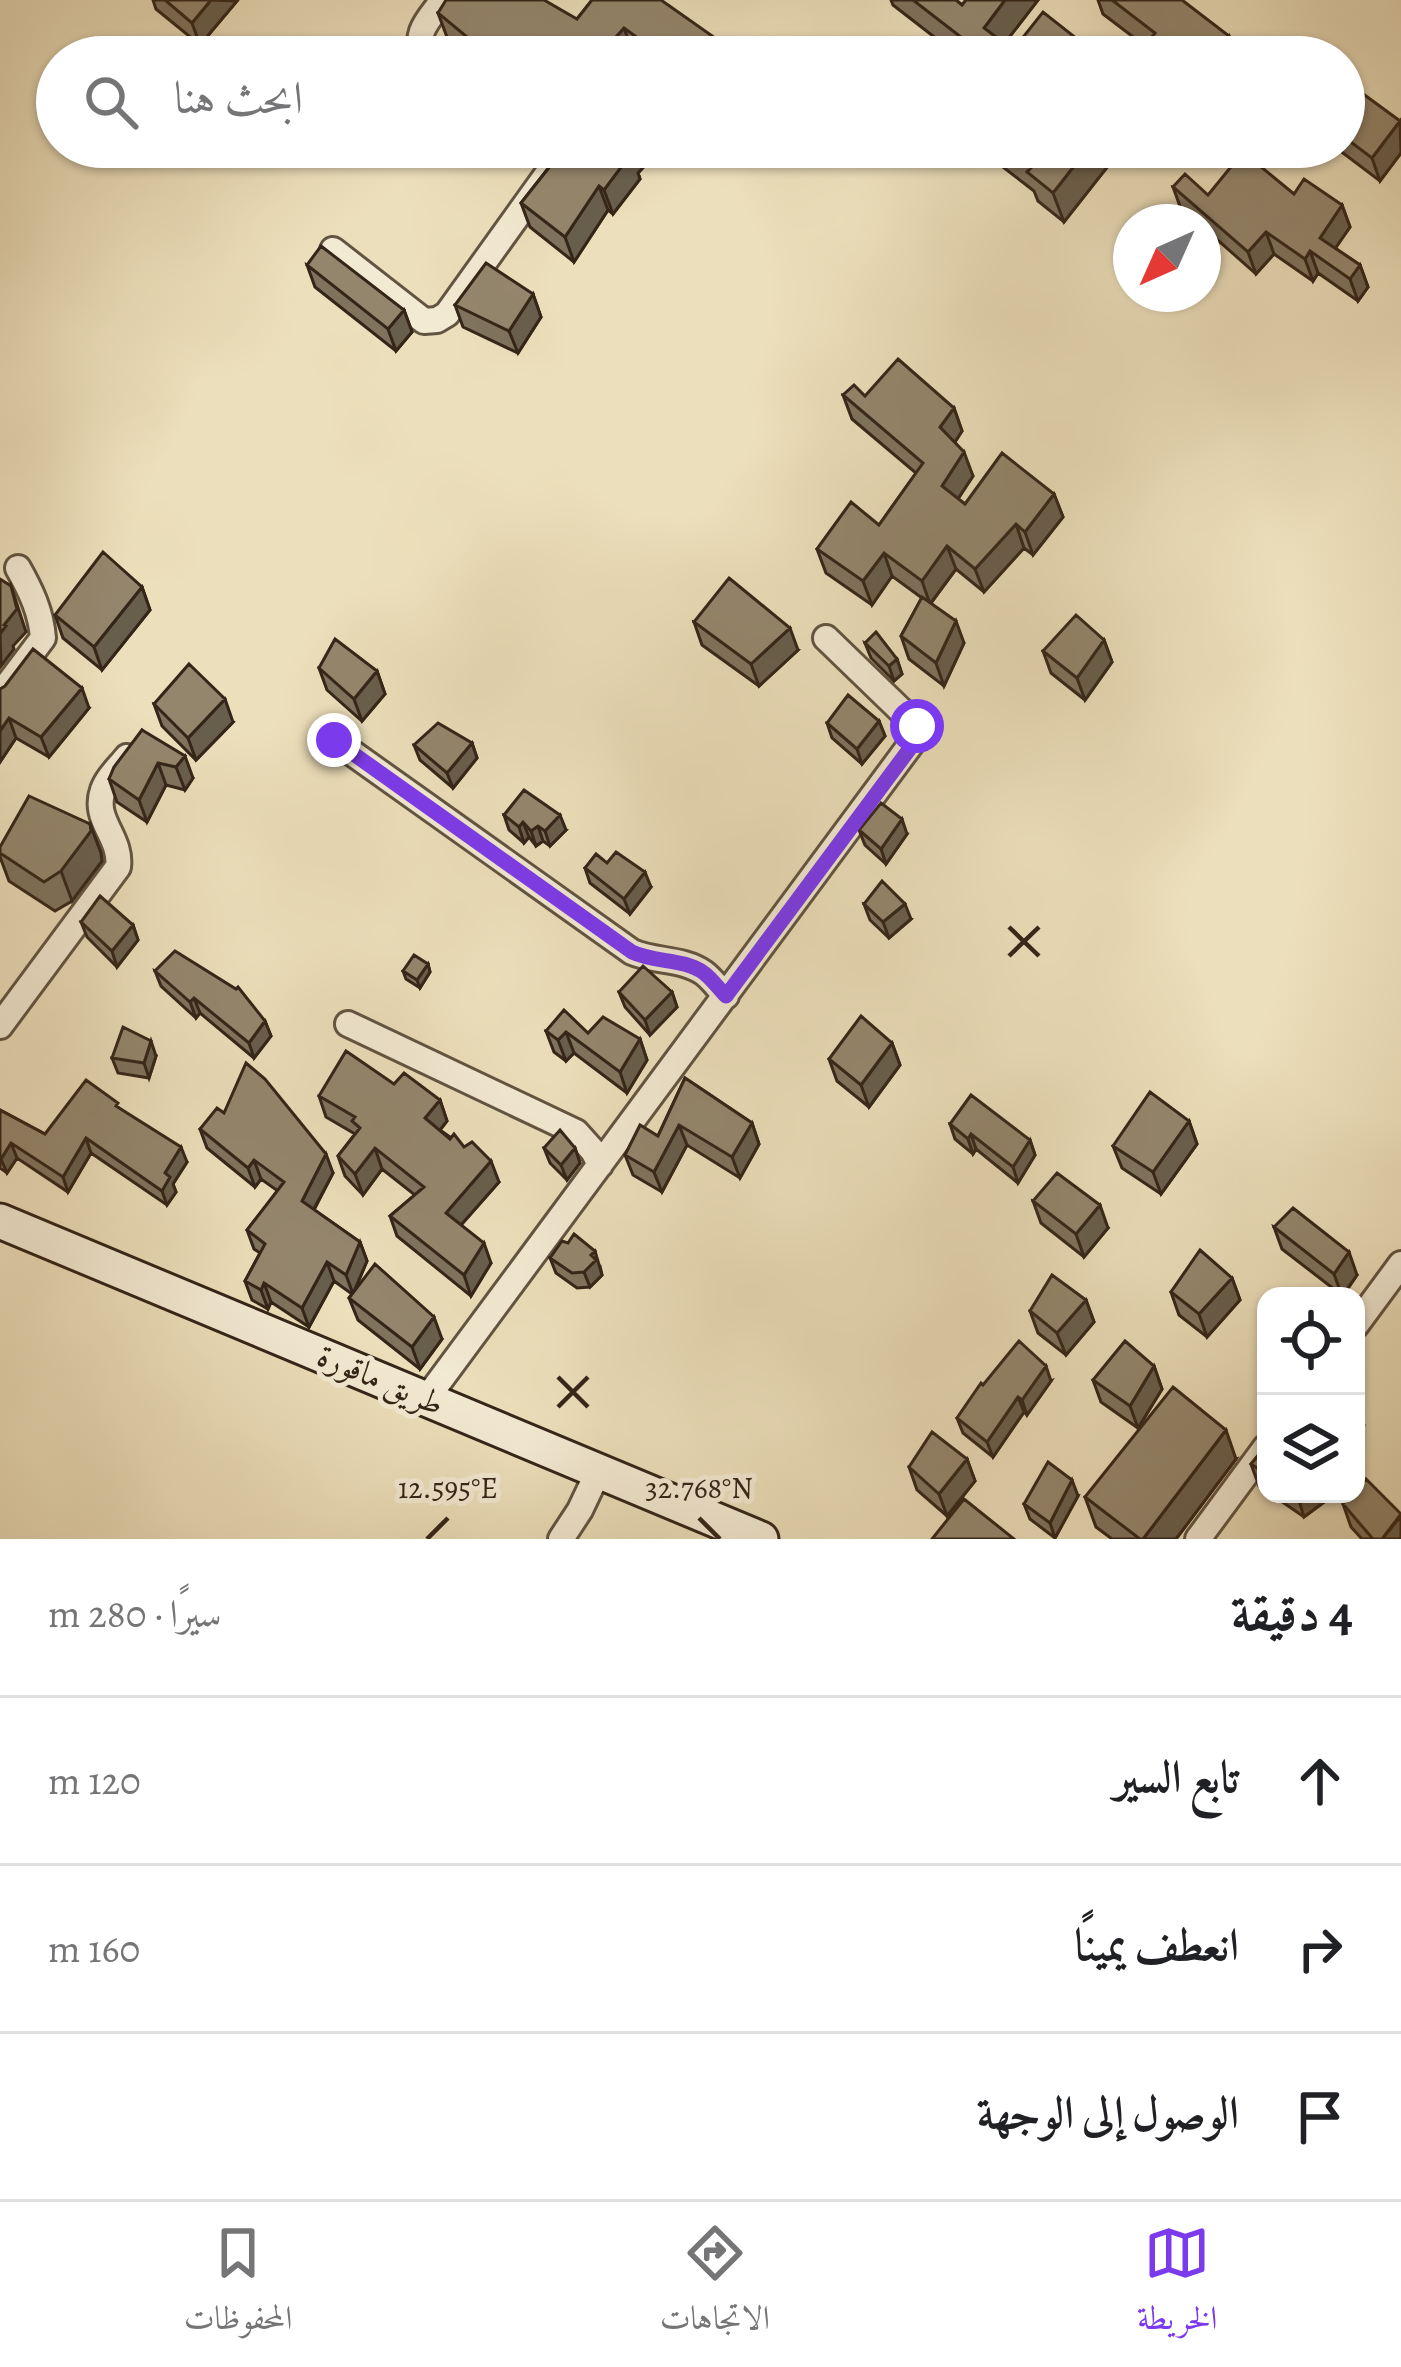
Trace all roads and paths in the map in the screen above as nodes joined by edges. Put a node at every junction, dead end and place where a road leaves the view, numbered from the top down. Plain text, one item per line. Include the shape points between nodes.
1 (442, 0) edge
2 (420, 36) edge
3 (551, 168) edge
4 (333, 250) edge
5 (18, 568) dead end
6 (826, 638) dead end
7 (0, 694) edge
8 (334, 740) dead end
9 (135, 746) edge
10 (726, 996) junction
11 (349, 1024) dead end
12 (0, 1026) edge
13 (600, 1165) junction
14 (0, 1221) edge
15 (1401, 1264) edge
16 (1365, 1313) edge
17 (427, 1398) junction
18 (1257, 1459) edge
19 (599, 1470) junction
20 (561, 1539) edge
21 (761, 1539) edge
22 (1198, 1539) edge

1 - 2 street
3 - 4 street via 437,320 407,310
5 - 7 street via 43,638
6 - 10 street via 917,726 917,736
8 - 10 street via 632,952 703,972
9 - 12 street via 103,787 100,808 118,845 118,867
10 - 13 street
11 - 13 street via 576,1132
13 - 17 street
14 - 17 street, طريق ماقورة
15 - 16 street
17 - 19 street, طريق ماقورة
18 - 22 street
19 - 20 street
19 - 21 street, طريق ماقورة

